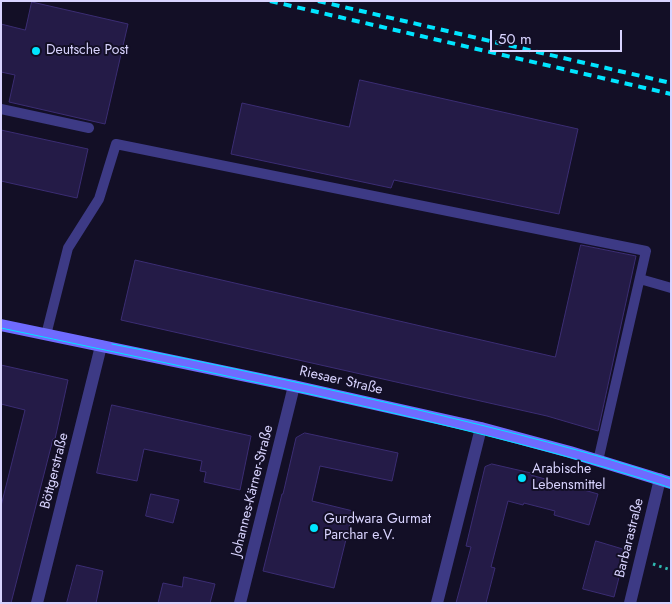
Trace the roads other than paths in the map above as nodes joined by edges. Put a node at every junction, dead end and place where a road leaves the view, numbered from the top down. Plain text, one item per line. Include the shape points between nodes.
1 (1, 109) edge
2 (89, 128) dead end
3 (640, 279) junction
4 (671, 288) edge
5 (1, 325) edge
6 (46, 335) junction
7 (101, 346) junction
8 (294, 386) junction
9 (481, 428) junction
10 (598, 461) junction
11 (665, 481) edge
12 (37, 603) edge
13 (240, 603) edge
14 (437, 603) edge
15 (630, 603) edge

1 - 2 lane
3 - 4 lane
3 - 6 lane via 646,251 116,144 99,199 68,248
3 - 10 lane
5 - 6 main road, Riesaer Straße
6 - 7 main road, Riesaer Straße
7 - 8 main road, Riesaer Straße
7 - 12 street, Böttgerstraße
8 - 9 main road, Riesaer Straße
8 - 13 street, Johannes-Kärner-Straße
9 - 10 main road, Riesaer Straße
9 - 14 street
10 - 11 main road, Riesaer Straße
11 - 15 street, Barbarastraße

